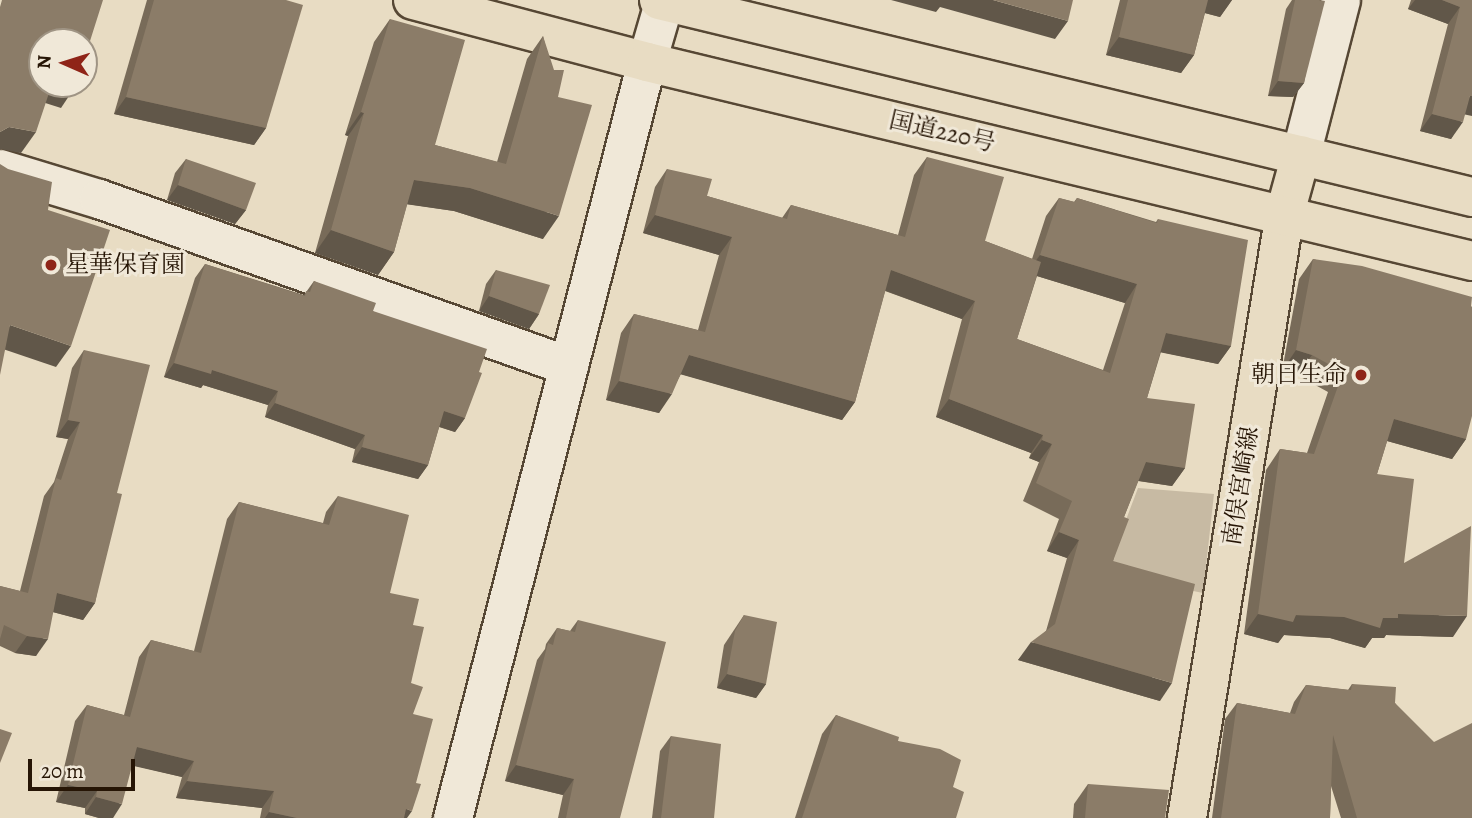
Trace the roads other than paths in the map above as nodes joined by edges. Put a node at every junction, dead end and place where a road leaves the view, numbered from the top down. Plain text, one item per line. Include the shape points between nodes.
1 (413, 0) edge
2 (1341, 0) edge
3 (663, 1) edge
4 (647, 62) junction
5 (1301, 155) junction
6 (0, 169) edge
7 (1472, 197) edge
8 (1285, 214) junction
9 (1472, 261) edge
10 (569, 366) junction
11 (453, 818) edge
12 (1187, 818) edge

1 - 4 main road, 国道220号
2 - 5 street
3 - 4 street
3 - 5 main road
4 - 8 main road, 国道220号
4 - 10 street
5 - 7 main road
5 - 8 main road, 南俣宮崎線
6 - 10 street via 99,199
8 - 9 main road, 国道220号
8 - 12 main road, 南俣宮崎線
10 - 11 street

